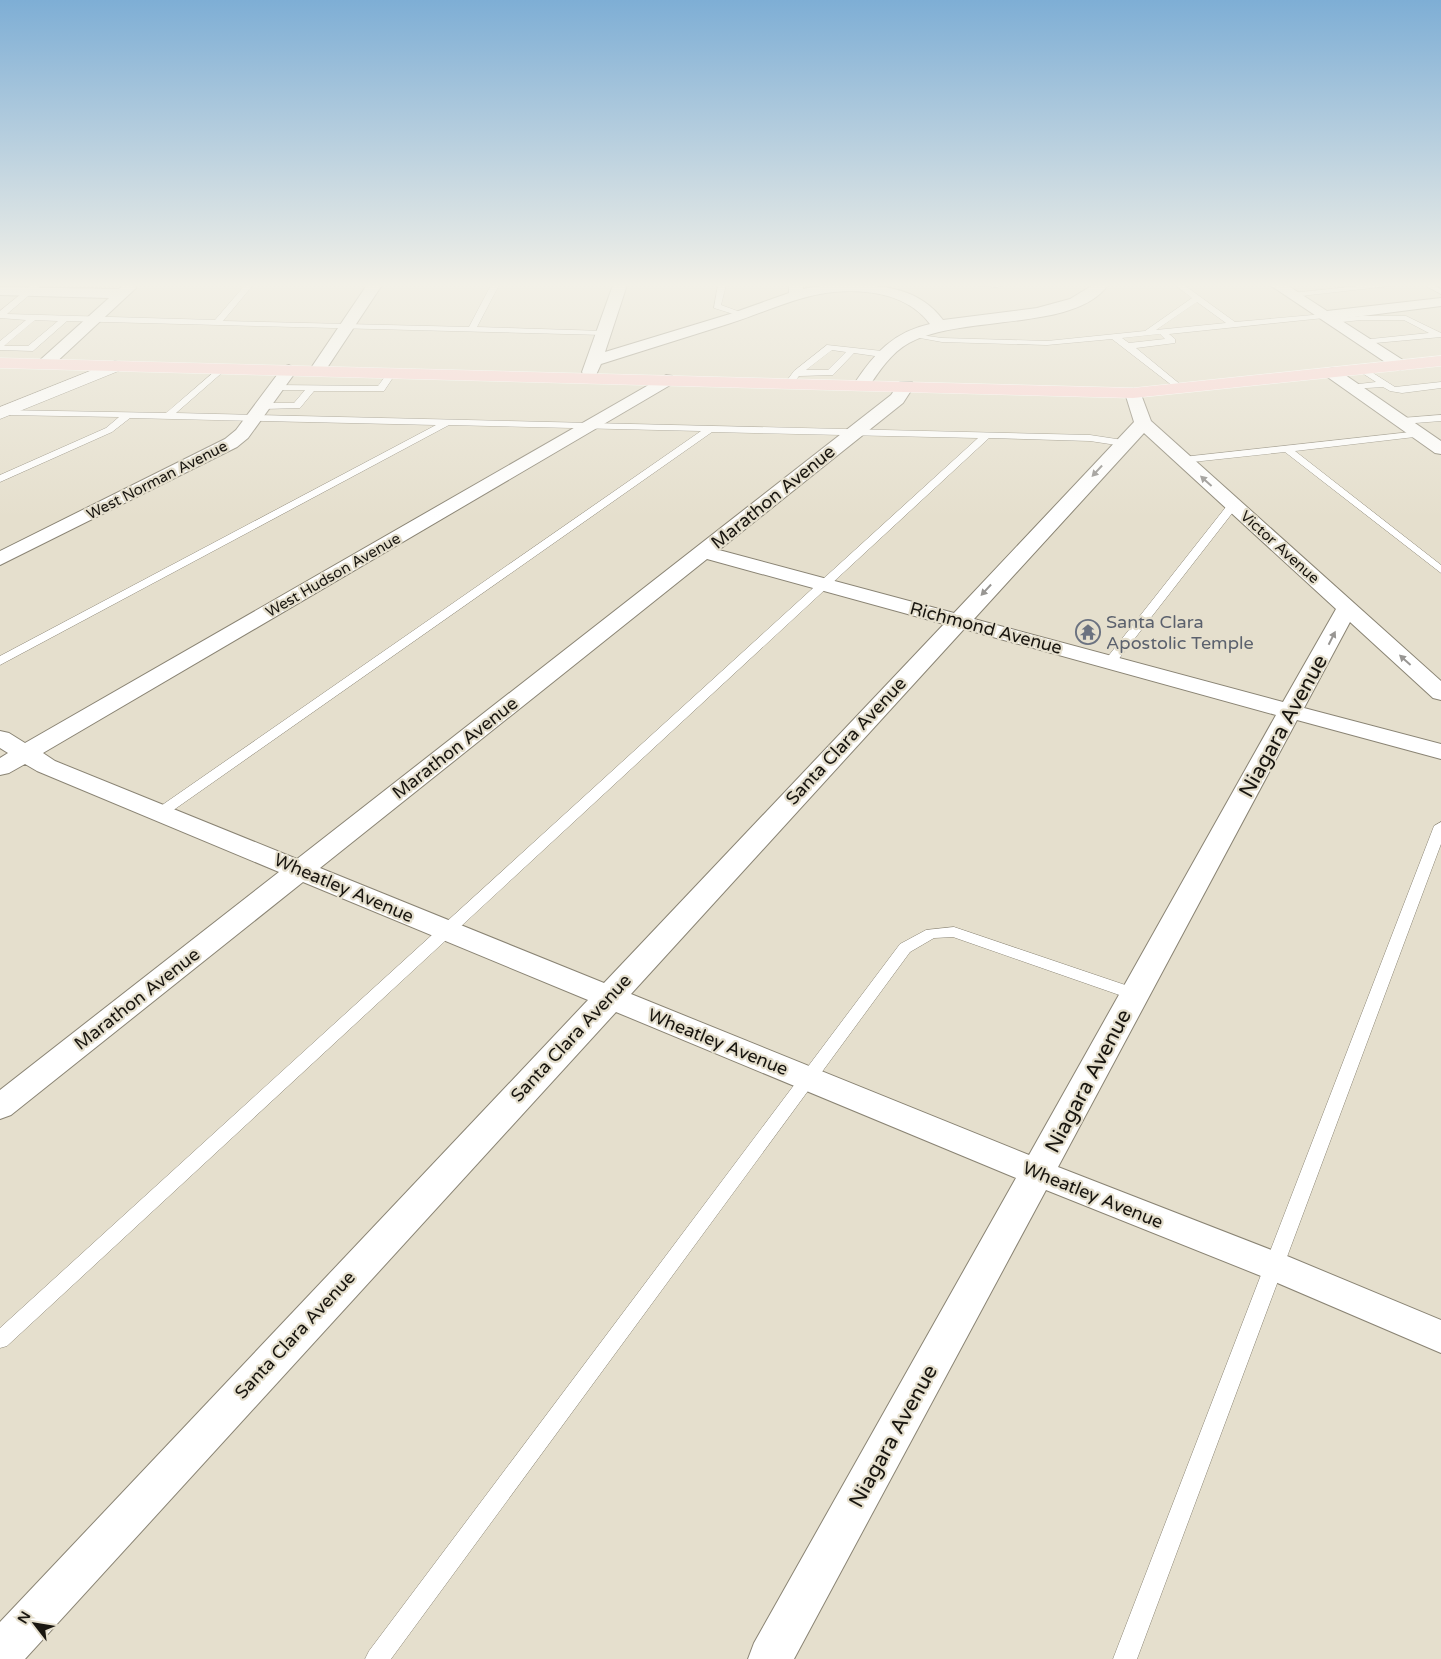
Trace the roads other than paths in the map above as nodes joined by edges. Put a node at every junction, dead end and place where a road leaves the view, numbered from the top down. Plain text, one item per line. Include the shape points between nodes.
1 (327, 362) edge
2 (593, 362) edge
3 (609, 362) edge
4 (812, 362) edge
5 (840, 362) edge
6 (875, 362) edge
7 (1148, 362) edge
8 (1396, 362) edge
9 (1426, 362) edge
10 (0, 364) edge
11 (45, 364) joint
12 (1400, 365) junction
13 (115, 366) junction
14 (220, 369) junction
15 (591, 369) junction
16 (1362, 369) junction
17 (289, 370) junction
18 (1332, 373) junction
19 (319, 377) junction
20 (793, 378) junction
21 (666, 380) junction
22 (862, 384) junction
23 (1384, 384) junction
24 (1441, 385) edge
25 (277, 386) junction
26 (906, 386) junction
27 (1178, 387) junction
28 (1353, 387) junction
29 (1133, 393) junction
30 (259, 412) junction
31 (3, 413) edge
32 (128, 415) junction
33 (168, 416) junction
34 (1441, 418) edge
35 (1402, 421) junction
36 (1143, 423) junction
37 (446, 424) junction
38 (587, 428) junction
39 (709, 430) junction
40 (853, 433) junction
41 (1420, 434) junction
42 (986, 436) junction
43 (1123, 443) junction
44 (1287, 449) junction
45 (1441, 449) edge
46 (1183, 460) junction
47 (0, 479) edge
48 (1233, 505) junction
49 (704, 552) junction
50 (0, 559) edge
51 (1441, 570) edge
52 (825, 584) junction
53 (1347, 608) junction
54 (958, 620) junction
55 (0, 661) edge
56 (1110, 662) junction
57 (1441, 693) edge
58 (1291, 711) junction
59 (1441, 752) edge
60 (8, 753) edge
61 (160, 813) junction
62 (1441, 826) edge
63 (300, 870) junction
64 (446, 931) junction
65 (1134, 994) junction
66 (608, 997) junction
67 (807, 1079) junction
68 (0, 1107) edge
69 (1038, 1173) junction
70 (1274, 1266) junction
71 (1441, 1337) edge
72 (0, 1340) edge
73 (0, 1654) edge
74 (377, 1659) edge
75 (770, 1659) edge
76 (1125, 1659) edge

1 - 19 street
2 - 15 street
3 - 15 street
4 - 20 lane
5 - 20 lane via 830,373
6 - 22 street
7 - 27 lane
8 - 12 street
9 - 12 main road
10 - 11 main road
11 - 13 main road
12 - 16 main road
13 - 14 main road
13 - 31 street
14 - 17 main road
14 - 33 lane
15 - 19 main road
15 - 21 main road
16 - 18 main road
16 - 23 lane
17 - 19 main road
17 - 25 street, West Norman Avenue
18 - 27 main road
18 - 28 street
19 - 25 lane
19 - 30 lane via 296,406
20 - 21 main road
20 - 22 main road
21 - 38 street, West Hudson Avenue
22 - 26 main road
23 - 24 lane via 1392,390
23 - 28 lane
25 - 30 street, West Norman Avenue
26 - 29 main road
26 - 40 street, Marathon Avenue via 897,399
27 - 29 main road
28 - 35 street
29 - 36 street, Victor Avenue
30 - 33 lane
30 - 37 lane
30 - 50 street, West Norman Avenue via 242,434 220,449
31 - 32 lane
32 - 33 lane
32 - 47 lane via 109,430
34 - 35 lane
35 - 41 street
36 - 43 street, Santa Clara Avenue
36 - 46 street, Victor Avenue
37 - 38 lane
37 - 55 lane
38 - 39 lane
38 - 60 street, West Hudson Avenue
39 - 40 lane
39 - 61 lane
40 - 42 lane
40 - 49 street, Marathon Avenue
41 - 44 lane
41 - 45 street
42 - 43 lane via 1090,438
42 - 52 lane
43 -> 54 street, Santa Clara Avenue
44 - 46 lane
44 - 51 lane
48 -> 46 street, Victor Avenue
48 - 53 street, Victor Avenue
48 - 56 lane
49 - 52 street, Richmond Avenue
49 - 63 street, Marathon Avenue
52 - 54 street, Richmond Avenue
52 - 64 lane
57 -> 53 street, Victor Avenue
58 -> 53 street, Niagara Avenue
54 - 56 street, Richmond Avenue
54 - 66 street, Santa Clara Avenue
56 - 58 street, Richmond Avenue
58 - 59 street, Richmond Avenue
58 - 65 street, Niagara Avenue
60 - 61 street, Wheatley Avenue
61 - 63 street, Wheatley Avenue
62 - 70 lane
63 - 64 street, Wheatley Avenue
63 - 68 street, Marathon Avenue
64 - 66 street, Wheatley Avenue
64 - 72 lane
65 - 67 lane via 954,932 931,933 904,948
65 - 69 street, Niagara Avenue
66 - 67 street, Wheatley Avenue
66 - 73 street, Santa Clara Avenue
67 - 69 street, Wheatley Avenue
67 - 74 lane
69 - 70 street, Wheatley Avenue
69 - 75 street, Niagara Avenue
70 - 71 street, Wheatley Avenue
70 - 76 lane

